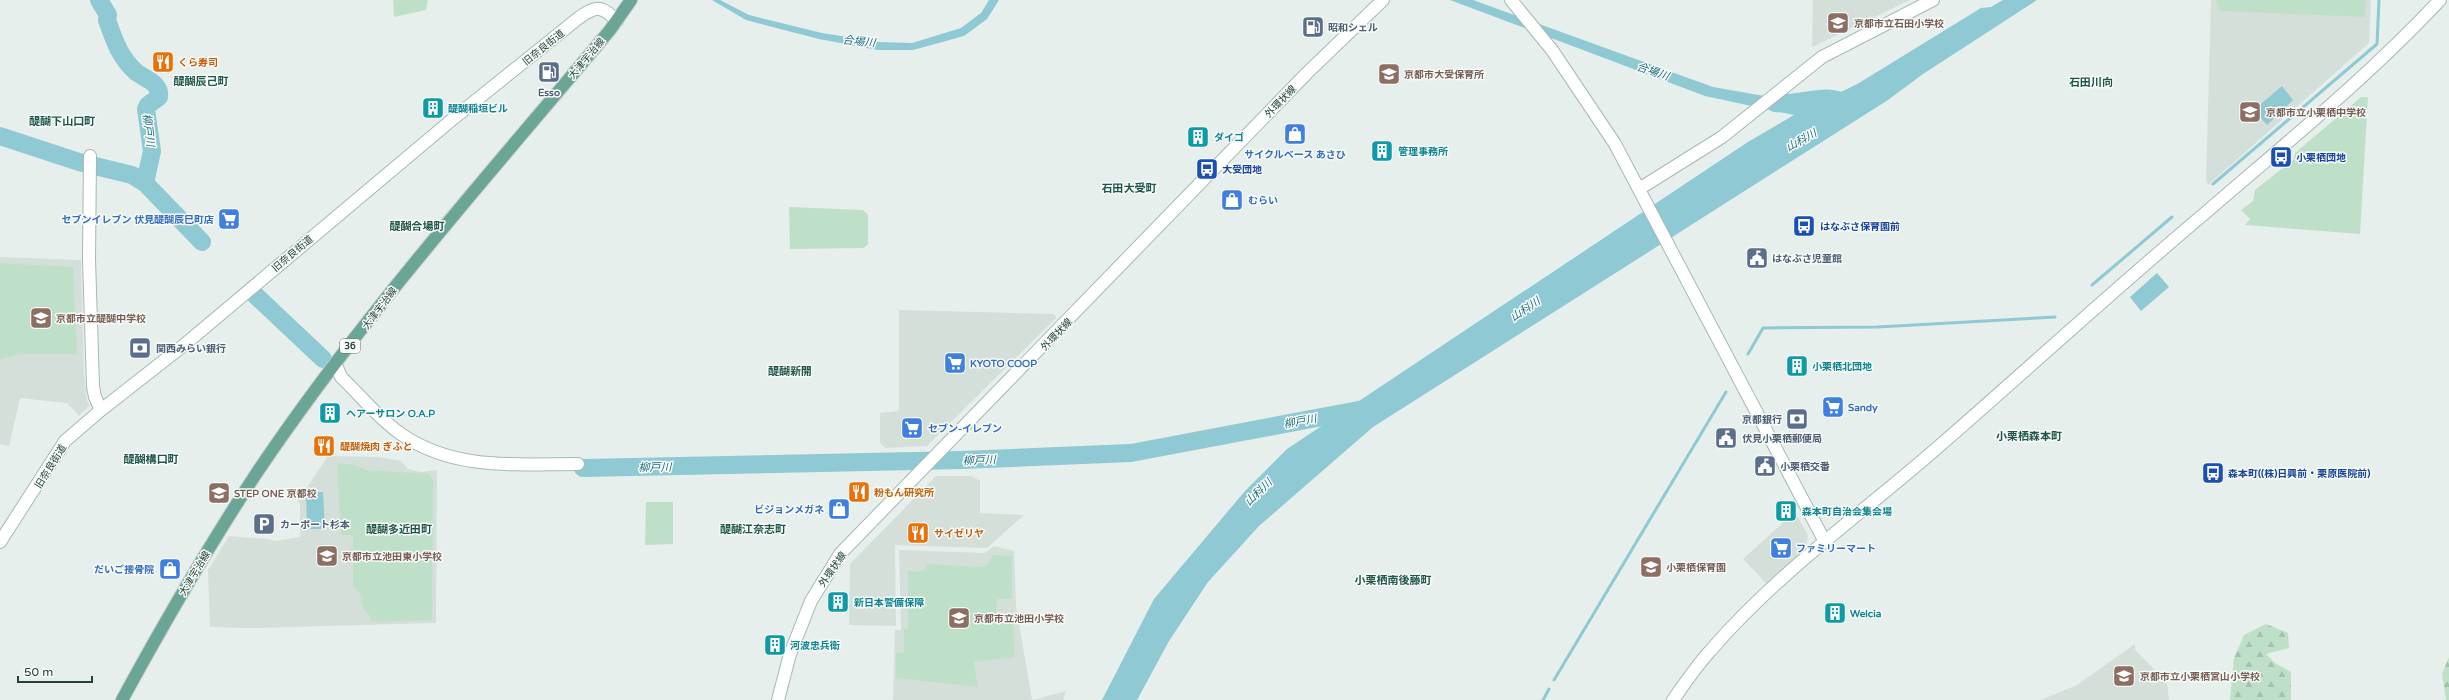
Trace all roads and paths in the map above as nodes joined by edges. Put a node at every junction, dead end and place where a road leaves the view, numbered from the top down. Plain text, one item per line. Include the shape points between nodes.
1 (631, 0) edge
2 (1383, 0) edge
3 (1511, 0) edge
4 (1933, 0) edge
5 (2440, 0) edge
6 (596, 4) edge
7 (617, 21) junction
8 (90, 163) dead end
9 (1639, 189) junction
10 (336, 365) junction
11 (101, 410) junction
12 (578, 464) dead end
13 (0, 542) edge
14 (1825, 542) junction
15 (122, 700) edge
16 (778, 700) edge
17 (1673, 700) edge

1 - 7 main road, 大津宇治線 / 36
2 - 16 street, 外環状線 via 1307,73 840,554 811,601 790,654
3 - 9 street via 1552,50 1615,144
4 - 9 street via 1822,57 1722,137
5 - 14 street via 2399,44 2272,157 2205,212 2000,394
6 - 7 street, 旧奈良街道
6 - 11 street, 旧奈良街道 via 454,118 184,345
7 - 10 main road, 大津宇治線 / 36 via 430,243
8 - 11 street via 89,259 94,386 95,397
9 - 14 street
10 - 12 street via 341,377 400,433 439,455 477,463
10 - 15 main road, 大津宇治線 / 36 via 239,500 160,631
11 - 13 street, 旧奈良街道 via 65,441
14 - 17 street via 1739,619 1702,660

